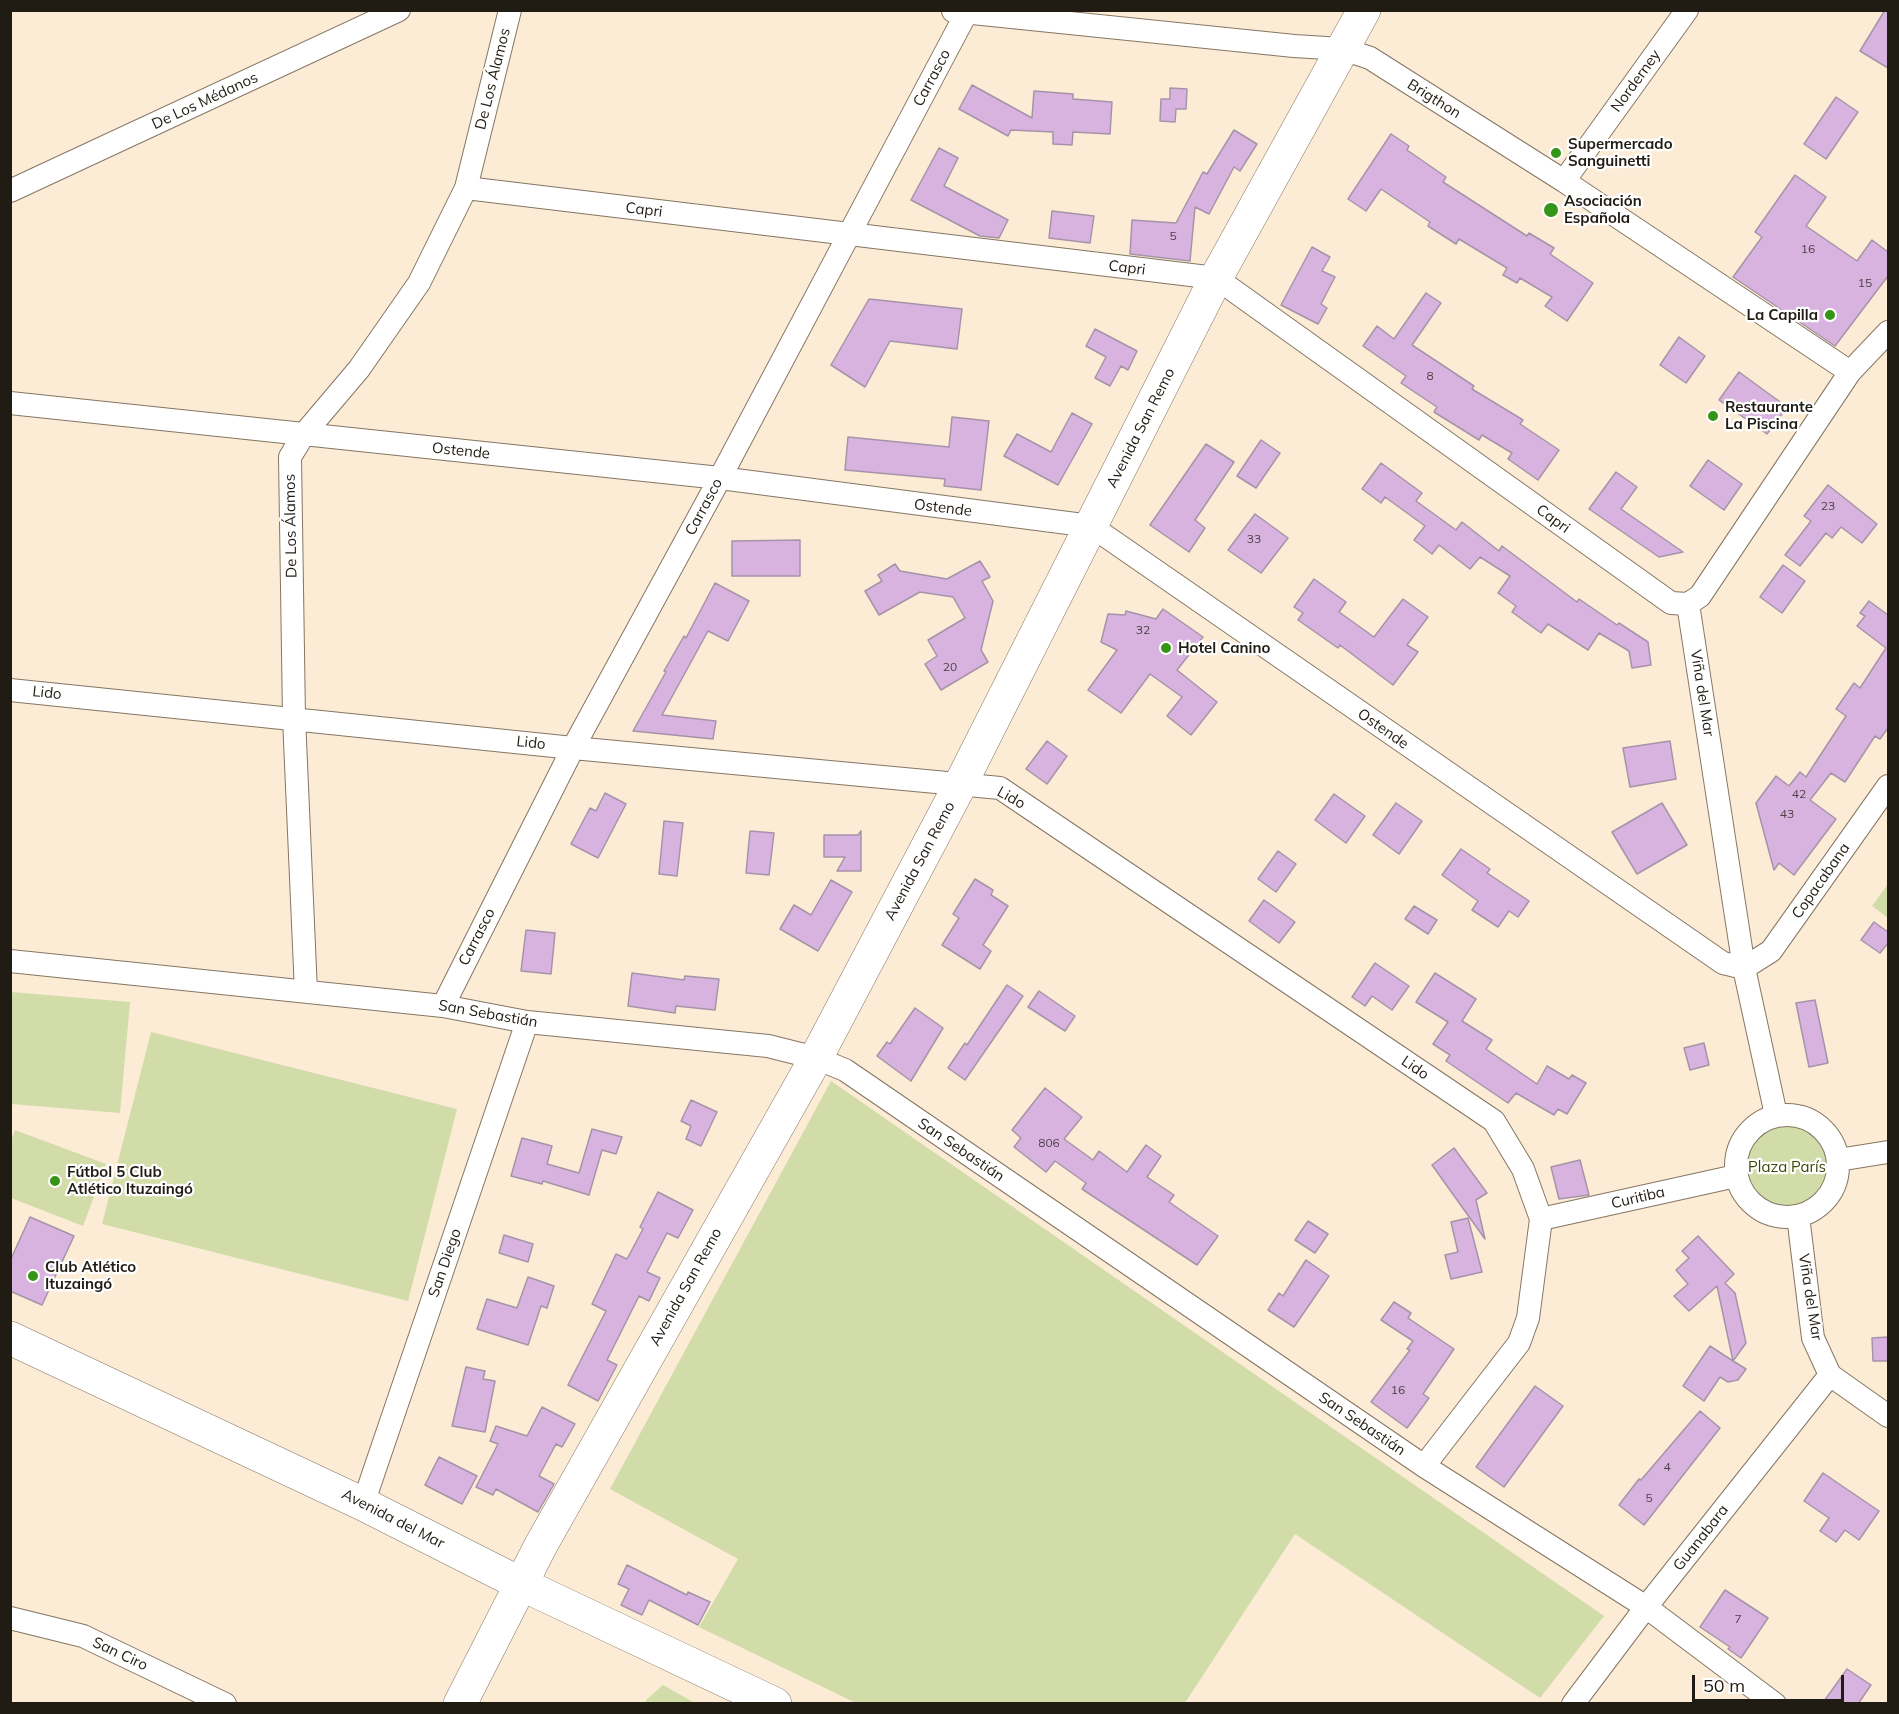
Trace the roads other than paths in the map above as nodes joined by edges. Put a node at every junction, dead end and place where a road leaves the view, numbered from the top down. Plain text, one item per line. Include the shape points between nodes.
1 (399, 10) edge
2 (510, 10) edge
3 (1364, 10) edge
4 (1687, 10) edge
5 (962, 11) edge
6 (1343, 49) junction
7 (1564, 181) junction
8 (466, 188) junction
9 (10, 191) edge
10 (848, 235) junction
11 (1216, 279) junction
12 (1888, 332) edge
13 (1850, 372) junction
14 (10, 403) edge
15 (304, 434) junction
16 (720, 478) junction
17 (1091, 526) junction
18 (1688, 604) junction
19 (10, 690) edge
20 (294, 718) junction
21 (573, 748) junction
22 (960, 785) junction
23 (1888, 786) edge
24 (10, 960) edge
25 (1744, 968) junction
26 (306, 992) junction
27 (443, 1006) junction
28 (527, 1022) junction
29 (816, 1058) junction
30 (1776, 1115) junction
31 (1888, 1152) edge
32 (1838, 1160) junction
33 (1736, 1176) junction
34 (1798, 1216) junction
35 (1541, 1220) junction
36 (10, 1338) edge
37 (1830, 1375) junction
38 (1888, 1416) edge
39 (1424, 1466) junction
40 (363, 1504) junction
41 (521, 1584) junction
42 (1647, 1607) junction
43 (10, 1618) edge
44 (225, 1704) edge
45 (460, 1704) edge
46 (775, 1704) edge
47 (1573, 1704) edge
48 (1775, 1704) edge

1 - 9 street, De Los Médanos
2 - 8 street, De Los Álamos
3 - 6 street, Avenida San Remo
4 - 7 street, Norderney
5 - 6 street, Brigthon
5 - 10 street, Carrasco
6 - 7 street, Brigthon via 1370,58
6 - 11 street, Avenida San Remo
7 - 13 street, Brigthon
8 - 10 street, Capri
8 - 15 street, De Los Álamos via 419,283 359,369
10 - 11 street, Capri
10 - 16 street, Carrasco
11 - 17 street, Avenida San Remo
11 - 18 street, Capri via 1671,603
12 - 13 street
13 - 18 street via 1700,596
14 - 15 street, Ostende
15 - 16 street, Ostende
15 - 20 street, De Los Álamos via 290,457
16 - 17 street, Ostende
16 - 21 street, Carrasco
17 - 22 street, Avenida San Remo
17 - 25 street, Ostende via 1723,963
18 - 25 street, Viña del Mar
19 - 20 street, Lido
20 - 21 street, Lido
20 - 26 street, De Los Álamos
21 - 22 street, Lido
21 - 27 street, Carrasco
22 - 29 street, Avenida San Remo
22 - 35 street, Lido via 1000,788 1494,1121 1523,1169
23 - 25 street, Copacabana via 1771,951
24 - 26 street, San Sebastián
25 - 30 street, Viña del Mar
26 - 27 street, San Sebastián
27 - 28 street, San Sebastián
28 - 29 street, San Sebastián via 768,1046
28 - 40 street, San Diego
29 - 39 street, San Sebastián via 845,1070
29 - 41 street, Avenida San Remo
30 - 32 street via 1793,1114 1824,1129
30 - 33 street via 1748,1131 1735,1160
31 - 32 street
32 - 34 street via 1838,1175 1828,1195 1812,1210
33 - 34 street via 1752,1204 1766,1213
33 - 35 street, Curitiba
34 - 37 street, Viña del Mar via 1814,1338
35 - 39 street, Lido via 1528,1318 1519,1343
36 - 40 street, Avenida del Mar
37 - 38 street
37 - 42 street, Guanabara
39 - 42 street, San Sebastián
40 - 41 street, Avenida del Mar
41 - 45 street, Avenida San Remo
41 - 46 street, Avenida del Mar
42 - 47 street, Guanabara
42 - 48 street, San Sebastián
43 - 44 street, San Ciro via 82,1636

